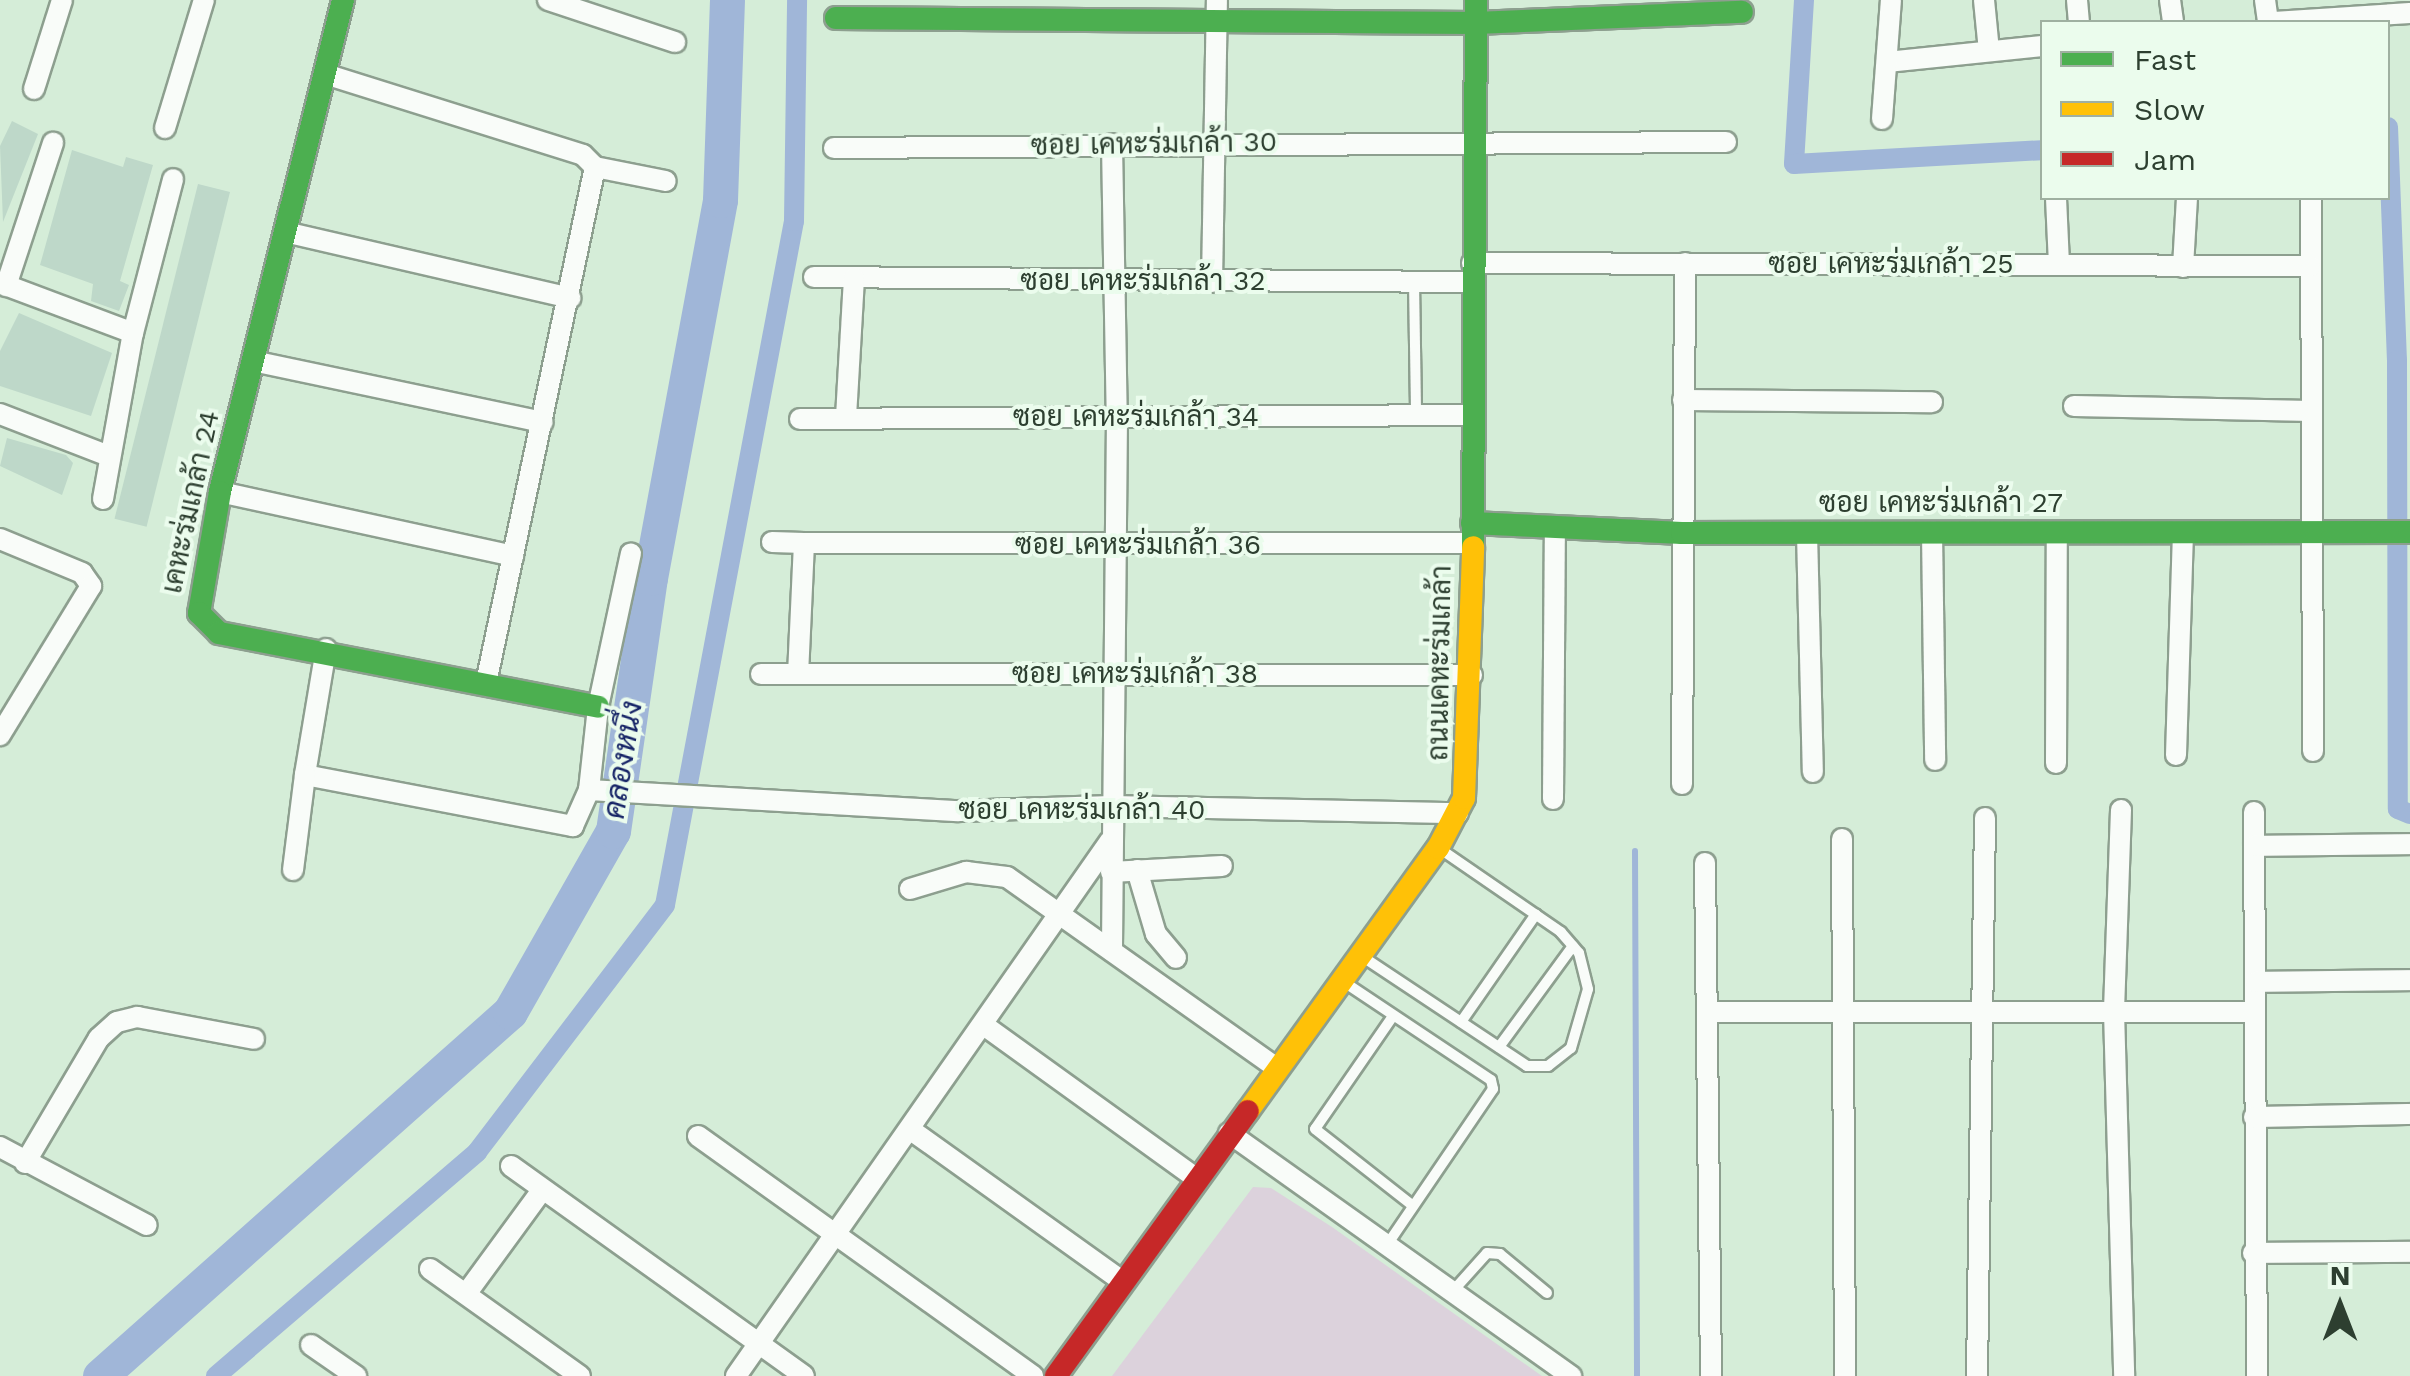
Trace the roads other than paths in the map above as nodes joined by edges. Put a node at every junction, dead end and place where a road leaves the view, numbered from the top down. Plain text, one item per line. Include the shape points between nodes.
1 (62, 0) edge
2 (204, 0) edge
3 (344, 0) edge
4 (548, 0) edge
5 (1891, 0) edge
6 (1984, 0) edge
7 (2366, 7) edge
8 (962, 10) edge
9 (1217, 10) edge
10 (1476, 12) edge
11 (1742, 12) dead end
12 (2410, 13) edge
13 (836, 18) dead end
14 (2284, 20) edge
15 (676, 42) dead end
16 (2040, 46) edge
17 (1988, 52) junction
18 (1887, 62) junction
19 (325, 74) junction
20 (34, 89) dead end
21 (1882, 119) dead end
22 (165, 128) dead end
23 (1474, 142) junction
24 (1726, 142) dead end
25 (54, 143) dead end
26 (1210, 143) junction
27 (1112, 144) junction
28 (834, 148) dead end
29 (596, 167) junction
30 (174, 180) dead end
31 (666, 181) dead end
32 (2056, 200) edge
33 (2187, 200) edge
34 (2311, 200) edge
35 (285, 232) junction
36 (1685, 262) junction
37 (2059, 264) junction
38 (2310, 266) junction
39 (2184, 267) junction
40 (1472, 272) junction
41 (814, 276) dead end
42 (854, 278) junction
43 (1212, 282) junction
44 (1414, 282) junction
45 (1116, 283) junction
46 (3, 285) edge
47 (570, 298) junction
48 (133, 333) junction
49 (253, 361) junction
50 (1683, 400) junction
51 (1932, 402) dead end
52 (2074, 406) dead end
53 (2312, 411) junction
54 (0, 414) edge
55 (1472, 414) junction
56 (1416, 415) junction
57 (846, 418) junction
58 (1117, 418) junction
59 (800, 419) dead end
60 (543, 422) junction
61 (109, 456) junction
62 (220, 492) junction
63 (103, 499) dead end
64 (1555, 527) junction
65 (1932, 532) junction
66 (2408, 532) edge
67 (1472, 533) junction
68 (1807, 533) junction
69 (2057, 533) junction
70 (2184, 533) junction
71 (2310, 533) junction
72 (1682, 534) junction
73 (0, 539) edge
74 (772, 542) dead end
75 (804, 543) junction
76 (1117, 546) junction
77 (630, 553) dead end
78 (514, 556) junction
79 (326, 650) junction
80 (798, 673) junction
81 (1112, 673) junction
82 (761, 674) dead end
83 (1472, 675) junction
84 (486, 683) junction
85 (598, 707) junction
86 (0, 735) edge
87 (2313, 751) dead end
88 (2176, 755) dead end
89 (1935, 760) dead end
90 (2056, 763) dead end
91 (1813, 772) dead end
92 (305, 775) junction
93 (1682, 784) dead end
94 (591, 790) junction
95 (1553, 799) dead end
96 (1112, 806) junction
97 (2121, 810) dead end
98 (2254, 812) dead end
99 (1458, 814) junction
100 (1985, 818) dead end
101 (1842, 839) dead end
102 (1110, 841) junction
103 (2410, 844) edge
104 (2254, 846) junction
105 (1438, 848) junction
106 (1705, 863) dead end
107 (1222, 866) dead end
108 (293, 870) dead end
109 (1137, 870) junction
110 (1111, 872) junction
111 (910, 889) dead end
112 (1536, 914) junction
113 (1072, 921) junction
114 (1573, 946) junction
115 (1112, 951) junction
116 (1361, 955) junction
117 (1176, 958) dead end
118 (1342, 980) junction
119 (2410, 980) edge
120 (2256, 982) junction
121 (2114, 1010) junction
122 (1844, 1011) junction
123 (1710, 1012) junction
124 (1980, 1012) junction
125 (2255, 1012) junction
126 (1393, 1016) junction
127 (1461, 1022) junction
128 (985, 1026) junction
129 (254, 1039) dead end
130 (1499, 1047) junction
131 (1278, 1069) junction
132 (2410, 1114) edge
133 (2254, 1118) junction
134 (911, 1130) junction
135 (1229, 1134) junction
136 (698, 1136) dead end
137 (0, 1147) edge
138 (26, 1162) junction
139 (511, 1166) dead end
140 (1197, 1179) junction
141 (542, 1190) junction
142 (1412, 1204) junction
143 (148, 1225) dead end
144 (837, 1233) junction
145 (1390, 1242) junction
146 (2253, 1252) junction
147 (2410, 1252) edge
148 (430, 1269) dead end
149 (1123, 1282) junction
150 (1452, 1292) junction
151 (1547, 1293) dead end
152 (466, 1294) junction
153 (311, 1344) dead end
154 (758, 1344) junction
155 (1560, 1373) edge
156 (356, 1376) edge
157 (580, 1376) edge
158 (736, 1376) edge
159 (804, 1376) edge
160 (1033, 1376) edge
161 (1056, 1376) edge
162 (1711, 1376) edge
163 (1845, 1376) edge
164 (1977, 1376) edge
165 (2124, 1376) edge
166 (2257, 1376) edge

1 - 20 street
2 - 22 street
3 - 19 street, เคหะร่มเกล้า 24
4 - 15 street
5 - 18 street
6 - 17 street
7 - 12 street
7 - 14 street
8 - 9 street
8 - 13 street
9 - 10 street
9 - 26 street
10 - 11 street
10 - 23 street, ถนนเคหะร่มเกล้า
16 - 17 street
17 - 18 street
18 - 21 street
19 - 29 street via 583,155
19 - 35 street, เคหะร่มเกล้า 24
23 - 24 street, ซอย เคหะร่มเกล้า 30
23 - 26 street, ซอย เคหะร่มเกล้า 30
23 - 40 street, ถนนเคหะร่มเกล้า
25 - 46 street
26 - 27 street, ซอย เคหะร่มเกล้า 30
26 - 43 street
27 - 28 street, ซอย เคหะร่มเกล้า 30
27 - 45 street
29 - 31 street
29 - 47 street
30 - 48 street
32 - 37 street
33 - 39 street
34 - 38 street
35 - 47 street
35 - 49 street, เคหะร่มเกล้า 24
36 - 37 street, ซอย เคหะร่มเกล้า 25
36 - 40 street, ซอย เคหะร่มเกล้า 25
36 - 50 street
37 - 39 street, ซอย เคหะร่มเกล้า 25
38 - 39 street, ซอย เคหะร่มเกล้า 25
38 - 53 street
40 - 44 street, ซอย เคหะร่มเกล้า 32
40 - 55 street, ถนนเคหะร่มเกล้า
41 - 42 street, ซอย เคหะร่มเกล้า 32
42 - 45 street, ซอย เคหะร่มเกล้า 32
42 - 57 street
43 - 44 street, ซอย เคหะร่มเกล้า 32
43 - 45 street, ซอย เคหะร่มเกล้า 32
44 - 56 lane
45 - 58 street
46 - 48 street
47 - 60 street
48 - 61 street
49 - 60 street
49 - 62 street, เคหะร่มเกล้า 24
50 - 51 street
50 - 72 street
52 - 53 street
53 - 71 street
54 - 61 street
55 - 56 street, ซอย เคหะร่มเกล้า 34
55 - 67 street, ถนนเคหะร่มเกล้า
56 - 58 street, ซอย เคหะร่มเกล้า 34
57 - 58 street, ซอย เคหะร่มเกล้า 34
57 - 59 street, ซอย เคหะร่มเกล้า 34
58 - 76 street
60 - 78 street
61 - 63 street
62 - 78 street
62 - 79 street, เคหะร่มเกล้า 24 via 198,596 206,627
64 - 67 street, ซอย เคหะร่มเกล้า 27
64 - 72 street, ซอย เคหะร่มเกล้า 27
64 - 95 street
65 - 68 street, ซอย เคหะร่มเกล้า 27
65 - 69 street, ซอย เคหะร่มเกล้า 27
65 - 89 street
66 - 71 street, ซอย เคหะร่มเกล้า 27
67 - 76 street, ซอย เคหะร่มเกล้า 36
67 - 83 street, ถนนเคหะร่มเกล้า
68 - 72 street, ซอย เคหะร่มเกล้า 27
68 - 91 street
69 - 70 street, ซอย เคหะร่มเกล้า 27
69 - 90 street
70 - 71 street, ซอย เคหะร่มเกล้า 27
70 - 88 street
71 - 87 street
72 - 93 street
73 - 86 street via 82,573 90,594
74 - 75 street, ซอย เคหะร่มเกล้า 36
75 - 76 street, ซอย เคหะร่มเกล้า 36
75 - 80 street
76 - 81 street
77 - 85 street
78 - 84 street
79 - 84 street, เคหะร่มเกล้า 24
79 - 92 street
80 - 81 street, ซอย เคหะร่มเกล้า 38
80 - 82 street, ซอย เคหะร่มเกล้า 38
81 - 83 street, ซอย เคหะร่มเกล้า 38
81 - 96 street
83 - 99 street, ถนนเคหะร่มเกล้า via 1470,769
84 - 85 street, เคหะร่มเกล้า 24
85 - 94 street
92 - 94 street via 564,828 578,822
92 - 108 street
94 - 96 street, ซอย เคหะร่มเกล้า 40 via 958,811
96 - 99 street, ซอย เคหะร่มเกล้า 40
96 - 102 street
97 - 121 street
98 - 104 street
99 - 105 street, ถนนเคหะร่มเกล้า
100 - 124 street
101 - 122 street
102 - 110 street
102 - 113 street
103 - 104 street
104 - 120 street
105 - 112 lane
105 - 116 street, ถนนเคหะร่มเกล้า
106 - 123 street
107 - 109 street
109 - 110 street
109 - 117 street via 1156,934
110 - 115 street
111 - 113 street via 988,872 1007,877
112 - 114 lane
112 - 127 lane
113 - 115 street
113 - 128 street
114 - 130 lane
114 - 130 lane via 1588,989 1571,1048 1538,1067
115 - 131 street
116 - 118 street, ถนนเคหะร่มเกล้า
116 - 127 lane
118 - 126 lane
118 - 131 street, ถนนเคหะร่มเกล้า
119 - 120 street
120 - 125 street
121 - 124 street
121 - 125 street
121 - 165 street
122 - 123 street
122 - 124 street
122 - 163 street
123 - 162 street
124 - 164 street
125 - 133 street
126 - 142 lane via 1314,1129
126 - 142 lane via 1491,1080 1493,1089
127 - 130 lane
128 - 134 street
128 - 140 street
129 - 138 street via 136,1018 116,1022 99,1038
131 - 135 street, ถนนเคหะร่มเกล้า
132 - 133 street
133 - 146 street
134 - 144 street
134 - 149 street
135 - 140 street, ถนนเคหะร่มเกล้า
135 - 145 street
136 - 144 street
137 - 138 street
138 - 143 street
139 - 141 street
140 - 149 street, ถนนเคหะร่มเกล้า
141 - 152 street
141 - 154 street
142 - 145 lane
144 - 154 street
144 - 160 street
145 - 150 street
146 - 147 street
146 - 166 street
148 - 152 street
149 - 161 street, ถนนเคหะร่มเกล้า
150 - 151 lane via 1486,1252 1500,1254
150 - 155 street
152 - 157 street
153 - 156 street
154 - 158 street
154 - 159 street

